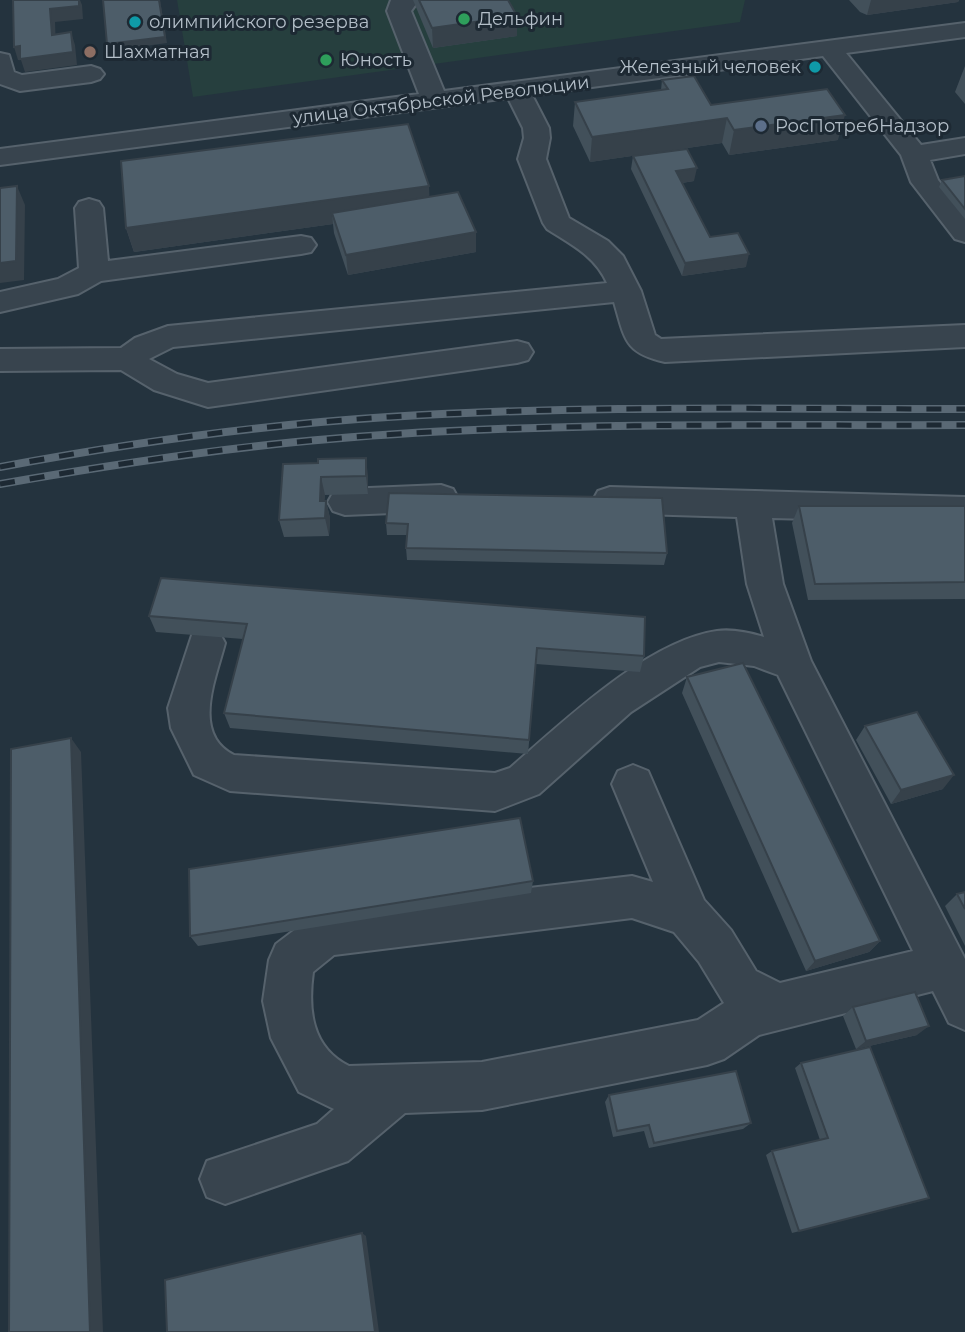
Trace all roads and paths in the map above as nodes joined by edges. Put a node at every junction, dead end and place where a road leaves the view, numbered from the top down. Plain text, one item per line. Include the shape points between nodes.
1 (407, 0) edge
2 (965, 30) edge
3 (829, 48) junction
4 (0, 60) edge
5 (91, 74) dead end
6 (517, 90) junction
7 (435, 101) junction
8 (965, 146) edge
9 (914, 154) junction
10 (0, 157) edge
11 (89, 208) dead end
12 (965, 233) edge
13 (301, 246) dead end
14 (94, 272) junction
15 (626, 291) junction
16 (0, 302) edge
17 (965, 336) edge
18 (517, 352) dead end
19 (128, 359) junction
20 (0, 360) edge
21 (468, 498) edge
22 (576, 500) edge
23 (345, 502) dead end
24 (752, 502) junction
25 (965, 510) edge
26 (206, 643) edge
27 (792, 663) junction
28 (632, 784) dead end
29 (688, 915) junction
30 (943, 965) junction
31 (965, 1007) edge
32 (779, 1009) junction
33 (396, 1089) junction
34 (225, 1179) dead end

1 - 7 street via 399,11
2 - 3 street, улица Октябрьской Революции
3 - 6 street, улица Октябрьской Революции
3 - 9 street
4 - 5 street via 2,76 20,83
6 - 7 street, улица Октябрьской Революции
6 - 15 street via 537,128 531,159 557,223 606,255
7 - 10 street, улица Октябрьской Революции
8 - 9 street
9 - 12 street via 925,181
11 - 14 street
13 - 14 street
14 - 16 street via 67,287
15 - 17 street via 641,340 665,351
15 - 19 street via 168,337
18 - 19 street via 208,395 164,384 143,374
19 - 20 street
21 - 23 street
22 - 24 street
24 - 25 street
24 - 27 street via 765,584
26 - 27 street via 188,708 191,729 208,762 230,773 495,792 524,781 617,700 690,654 719,646 754,650
27 - 30 street
28 - 29 street
29 - 32 street via 715,946 740,987
29 - 33 street via 632,897 325,934 292,961 286,1000 294,1038 316,1075 346,1090
30 - 31 street
30 - 32 street
32 - 33 street via 750,1014 707,1042 482,1086
33 - 34 street via 331,1144

